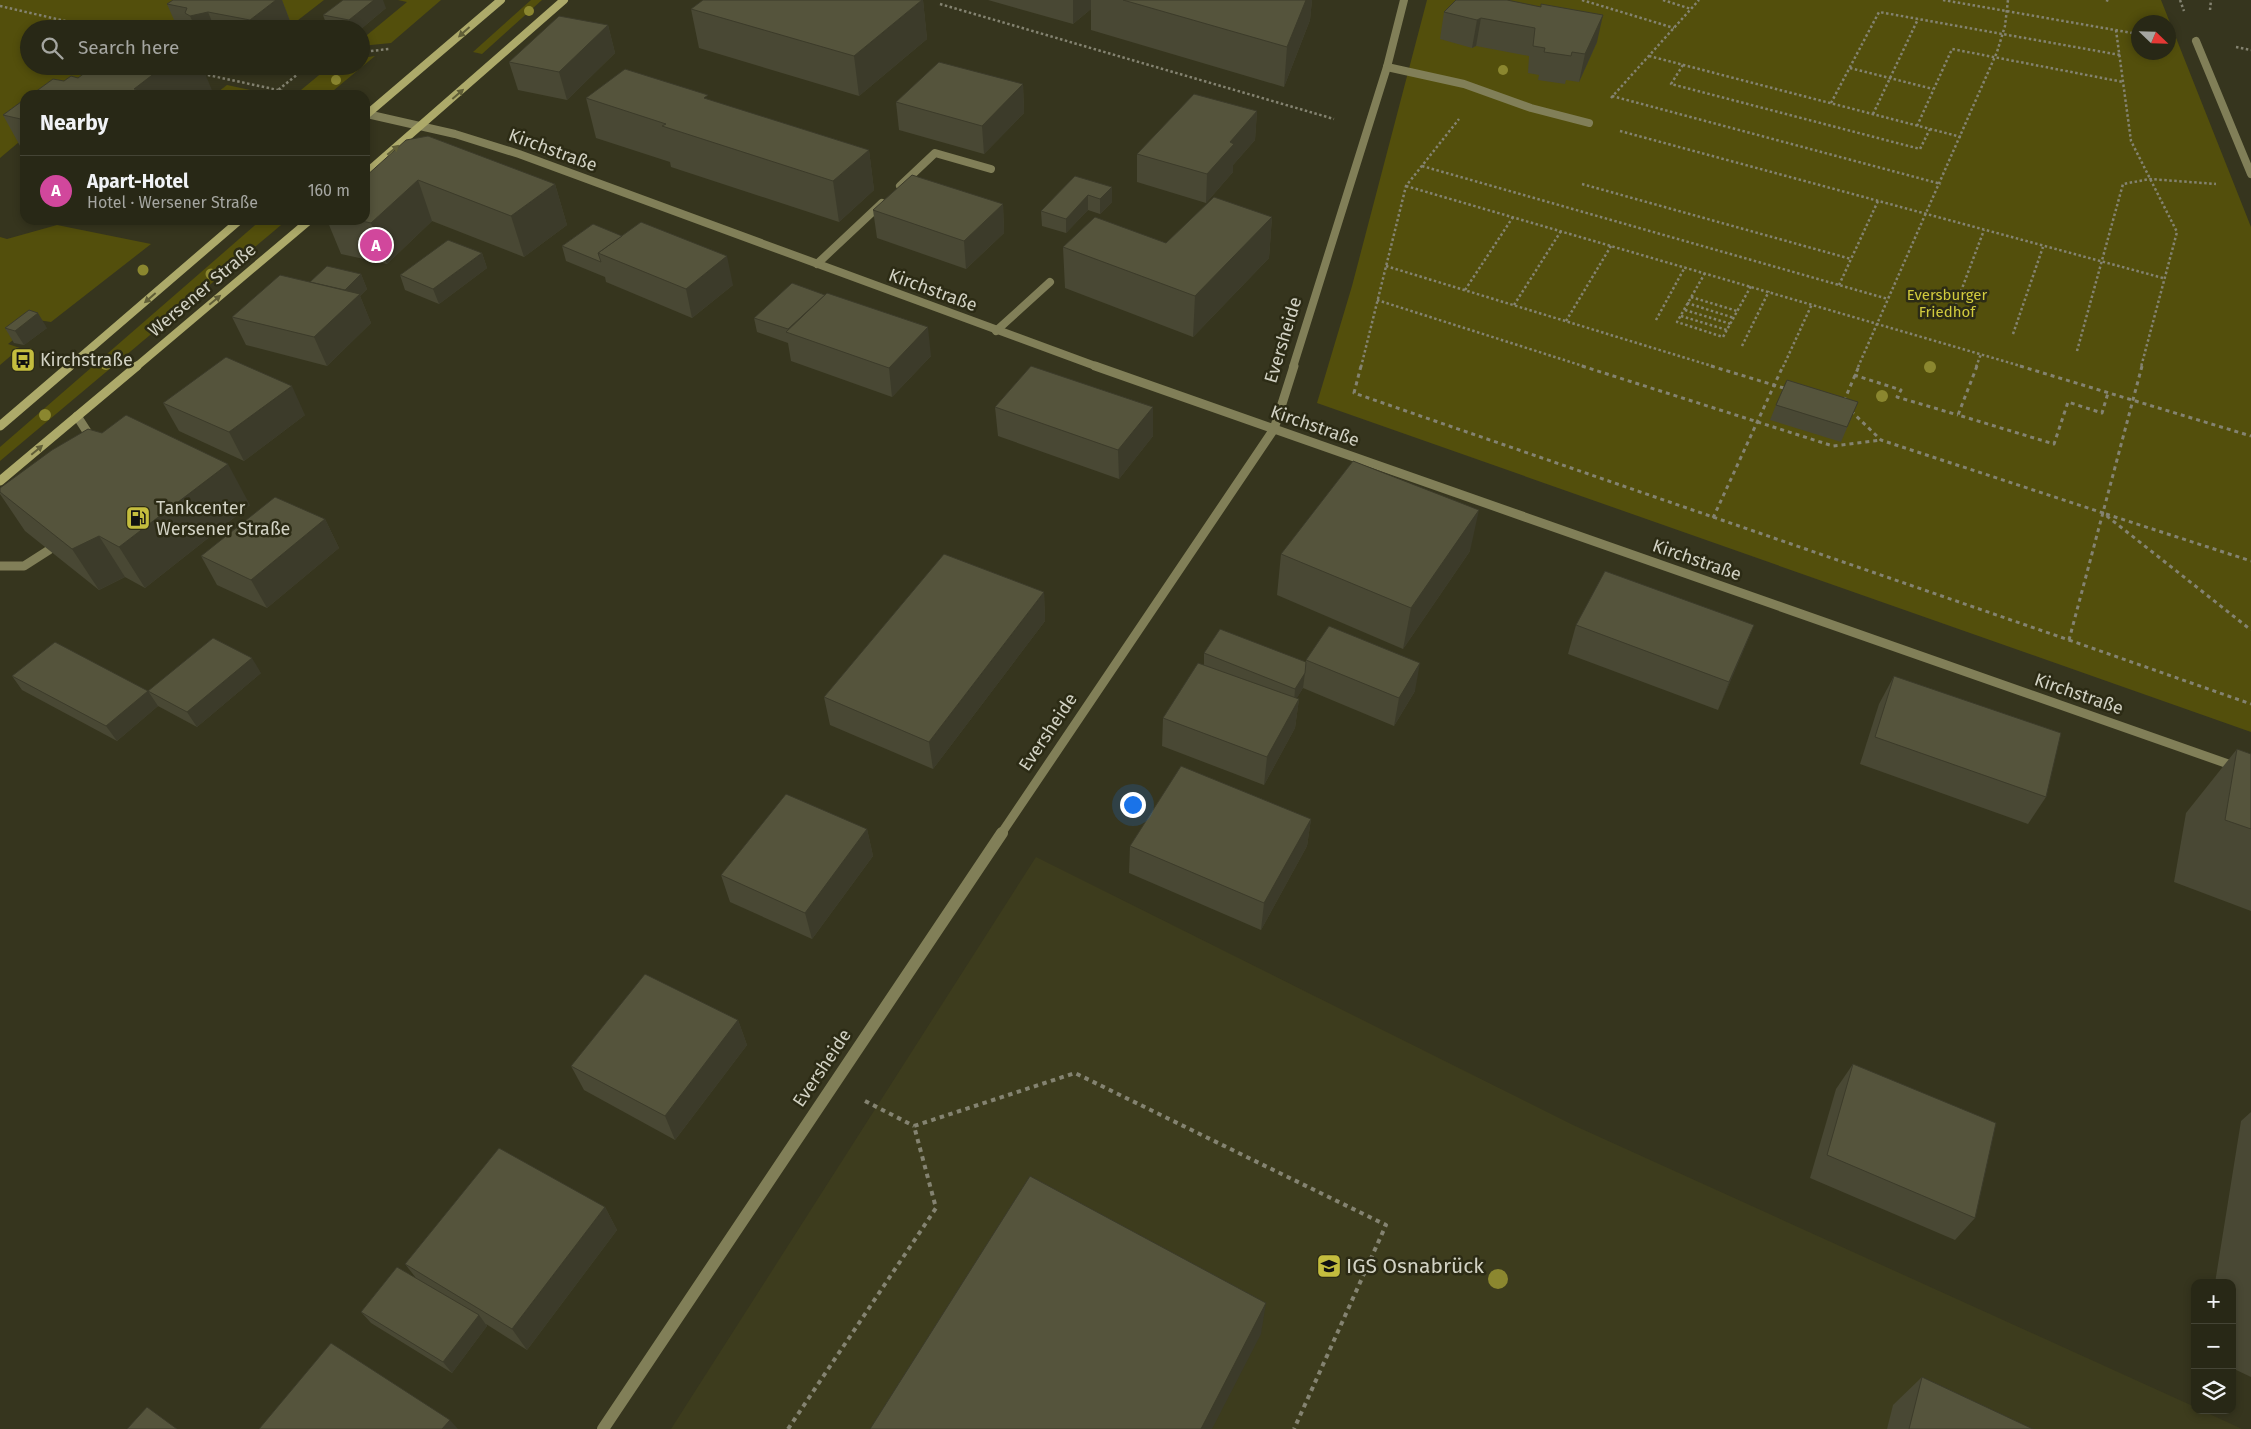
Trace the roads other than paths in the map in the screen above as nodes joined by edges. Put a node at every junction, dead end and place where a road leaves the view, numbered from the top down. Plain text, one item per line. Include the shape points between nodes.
1 (501, 0) edge
2 (564, 0) edge
3 (1404, 0) edge
4 (2196, 41) dead end
5 (1387, 67) junction
6 (370, 112) edge
7 (370, 116) edge
8 (1589, 123) road end
9 (421, 126) junction
10 (370, 170) edge
11 (991, 170) dead end
12 (2251, 174) edge
13 (894, 192) edge
14 (887, 199) edge
15 (234, 225) edge
16 (304, 225) edge
17 (817, 264) junction
18 (1050, 282) dead end
19 (996, 331) junction
20 (77, 416) junction
21 (0, 426) edge
22 (1274, 428) junction
23 (99, 448) edge
24 (0, 481) edge
25 (49, 550) edge
26 (0, 566) edge
27 (2251, 772) edge
28 (603, 1429) edge

1 -> 6 main road
9 -> 2 main road
3 - 5 street, Eversheide
4 - 12 street
5 - 8 street via 1464,84 1494,97
5 - 22 street, Eversheide
7 - 9 street, Kirchstraße
10 -> 9 main road
9 - 17 street, Kirchstraße via 519,154
11 - 13 street via 935,153
14 - 17 street
15 -> 21 main road, Wersener Straße
20 -> 16 main road, Wersener Straße
17 - 19 street, Kirchstraße
18 - 19 street
19 - 22 street, Kirchstraße
20 - 23 street
24 -> 20 main road, Wersener Straße
22 - 27 street, Kirchstraße
22 - 28 street, Eversheide
25 - 26 street via 24,566

